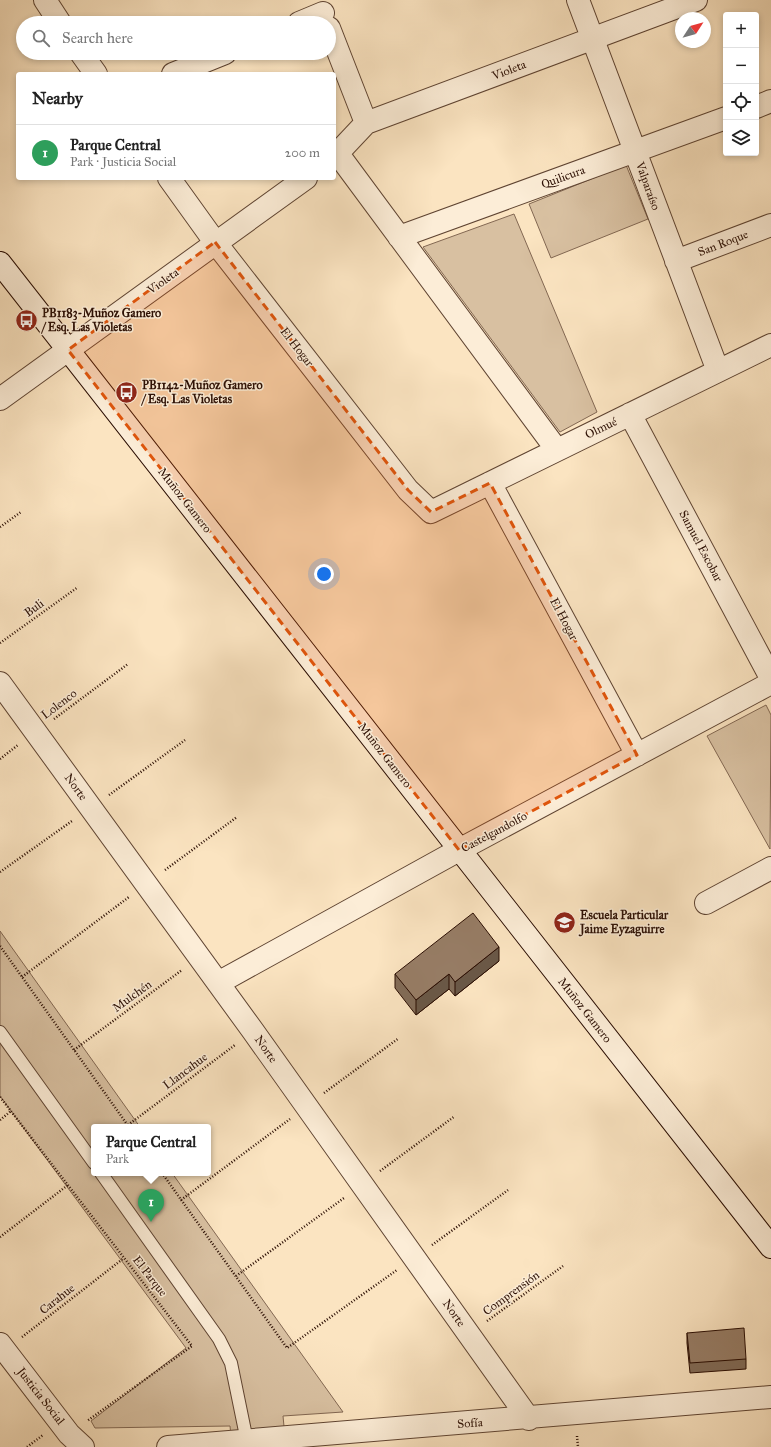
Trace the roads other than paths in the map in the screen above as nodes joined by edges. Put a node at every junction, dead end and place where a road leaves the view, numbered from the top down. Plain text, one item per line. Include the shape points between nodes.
1 (44, 0) edge
2 (578, 0) edge
3 (696, 0) edge
4 (55, 16) edge
5 (593, 38) junction
6 (336, 47) edge
7 (86, 60) edge
8 (207, 60) edge
9 (95, 72) edge
10 (177, 72) edge
11 (771, 101) edge
12 (759, 106) edge
13 (723, 119) edge
14 (366, 123) junction
15 (635, 151) junction
16 (336, 155) edge
17 (170, 180) edge
18 (303, 180) edge
19 (771, 225) edge
20 (399, 237) junction
21 (215, 242) junction
22 (676, 261) junction
23 (0, 263) edge
24 (770, 347) edge
25 (68, 350) junction
26 (718, 371) junction
27 (0, 399) edge
28 (630, 414) junction
29 (557, 450) junction
30 (490, 483) junction
31 (431, 512) joint
32 (771, 678) edge
33 (0, 682) edge
34 (771, 683) edge
35 (637, 755) junction
36 (459, 850) junction
37 (771, 868) edge
38 (706, 903) dead end
39 (218, 983) junction
40 (0, 1032) edge
41 (91, 1160) edge
42 (103, 1176) edge
43 (771, 1247) edge
44 (3, 1347) edge
45 (771, 1397) edge
46 (529, 1419) junction
47 (76, 1440) edge
48 (247, 1441) junction
49 (168, 1447) edge

1 - 4 street
2 - 5 street, Valparaíso
3 - 5 street, Violeta
5 - 14 street, Violeta
5 - 15 street, Valparaíso
6 - 14 street
7 - 9 street
8 - 10 street
11 - 12 street
13 - 15 street, Quilicura
14 - 16 street, Violeta
15 - 20 street, Quilicura
15 - 22 street, Valparaíso
16 - 20 street
17 - 21 street, El Hogar
18 - 21 street, Violeta
19 - 22 street, San Roque
20 - 29 street
21 - 25 street, Violeta
21 - 31 street, El Hogar via 408,490
22 - 26 street, Valparaíso
23 - 25 street, Muñoz Gamero
24 - 26 street, Olmué
25 - 27 street, Violeta
25 - 36 street, Muñoz Gamero
26 - 28 street, Olmué
28 - 29 street, Olmué
28 - 32 street, Samuel Escobar
29 - 30 street, Olmué
30 - 31 street, Olmué
30 - 35 street, El Hogar
33 - 39 street, Norte
34 - 35 street, Castelgandolfo
35 - 36 street, Castelgandolfo
36 - 39 street, Castelgandolfo
36 - 43 street, Muñoz Gamero
37 - 38 street
39 - 46 street, Norte
40 - 41 lane
42 - 48 lane via 220,1339 231,1363
44 - 47 street, Justicia Social
45 - 46 street, Sofía
46 - 48 street, Sofía
48 - 49 street, Sofía

